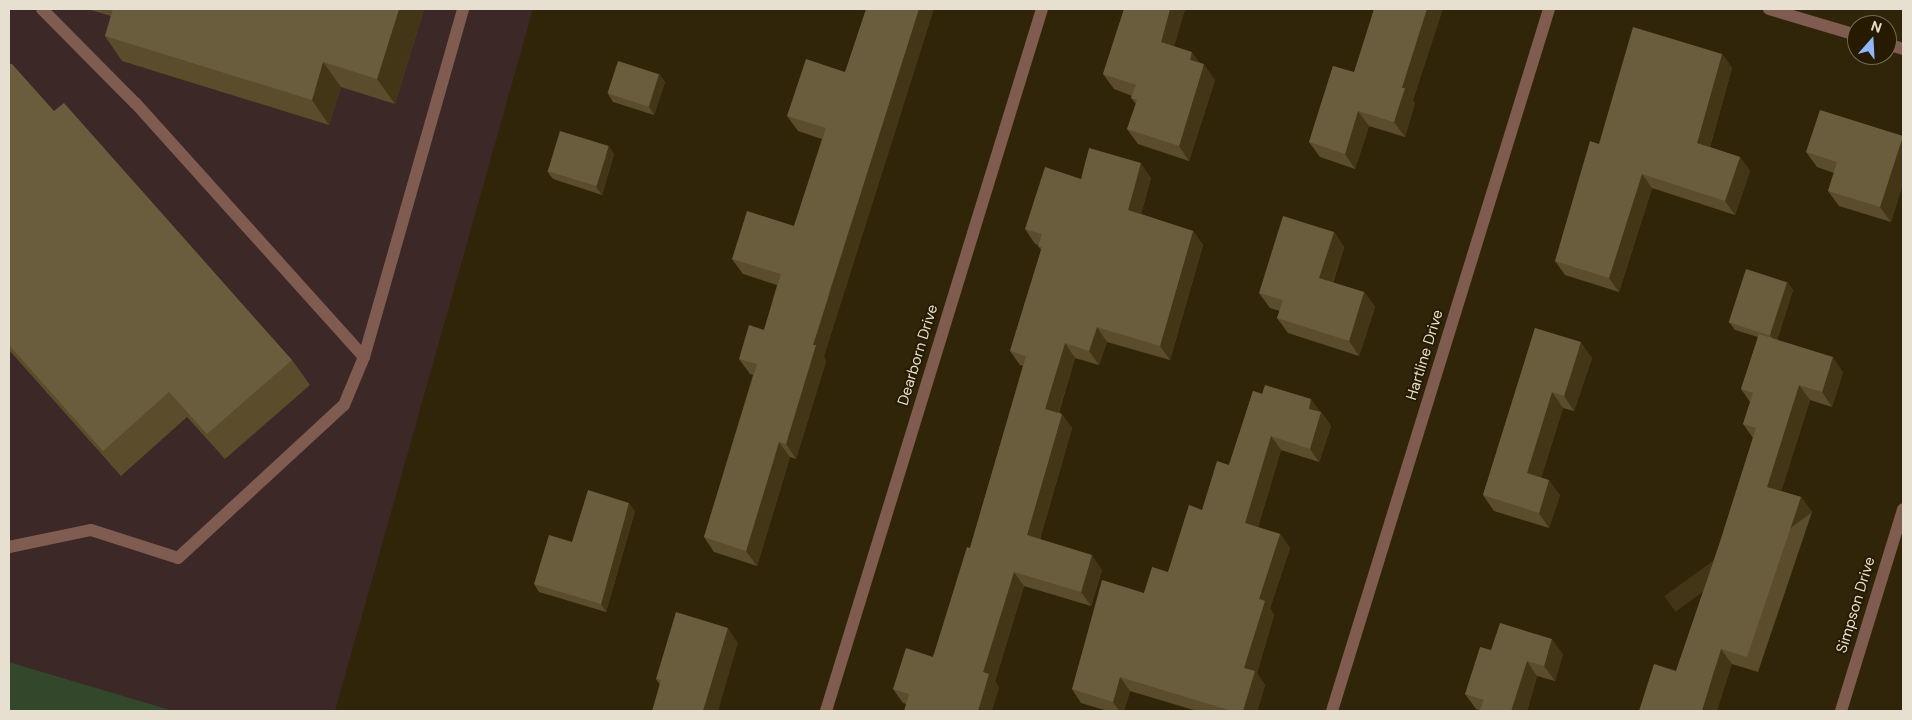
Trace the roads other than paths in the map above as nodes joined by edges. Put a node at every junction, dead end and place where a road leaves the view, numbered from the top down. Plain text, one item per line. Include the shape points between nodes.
1 (42, 9) edge
2 (463, 9) edge
3 (1042, 9) edge
4 (1549, 9) edge
5 (1769, 9) edge
6 (1847, 32) edge
7 (364, 357) junction
8 (1903, 509) edge
9 (9, 547) edge
10 (826, 711) edge
11 (1332, 711) edge
12 (1841, 711) edge

1 - 7 street via 135,103
2 - 7 street
3 - 10 street, Dearborn Drive
4 - 11 street, Hartline Drive
5 - 6 street
7 - 9 street via 344,405 178,558 91,530
8 - 12 street, Simpson Drive

